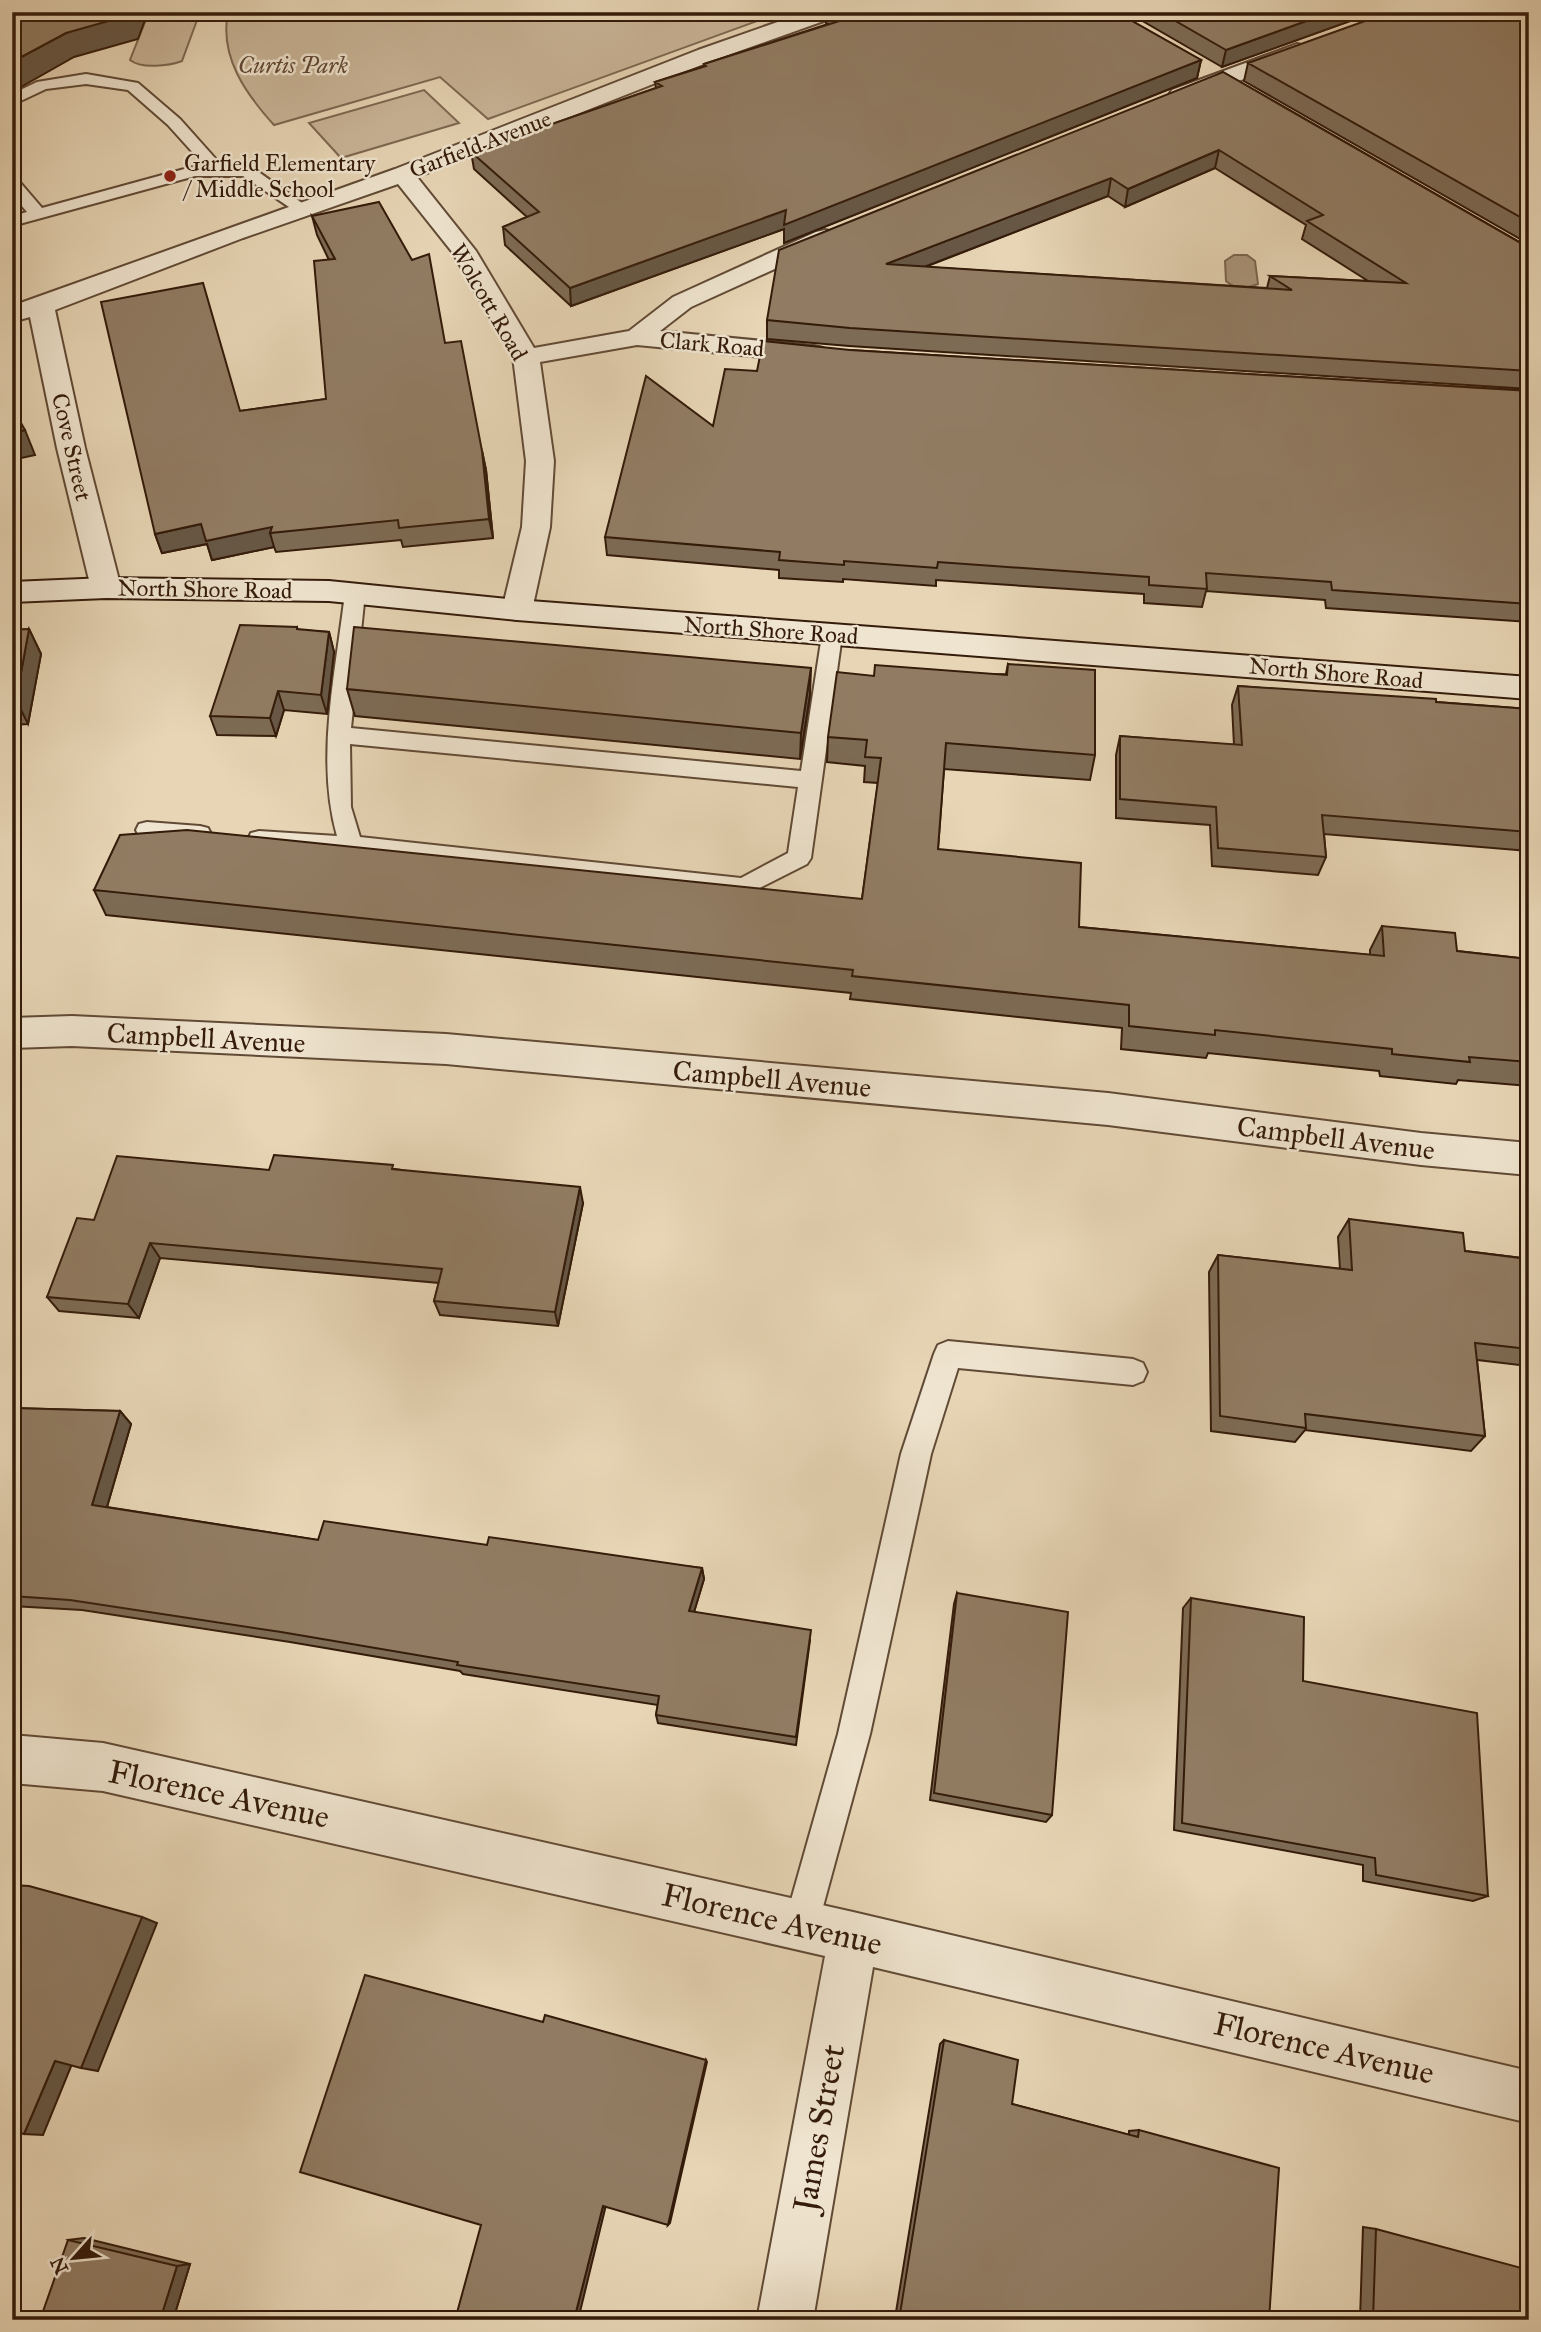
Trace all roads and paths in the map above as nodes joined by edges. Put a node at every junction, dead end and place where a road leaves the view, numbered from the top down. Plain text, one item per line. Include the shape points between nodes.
1 (827, 12) edge
2 (1323, 42) edge
3 (1196, 66) dead end
4 (1219, 79) junction
5 (1243, 93) edge
6 (12, 100) edge
7 (1156, 104) edge
8 (218, 170) junction
9 (404, 174) junction
10 (12, 183) edge
11 (301, 208) junction
12 (38, 214) junction
13 (12, 221) edge
14 (852, 226) edge
15 (41, 306) junction
16 (12, 314) edge
17 (637, 337) junction
18 (835, 355) edge
19 (526, 356) junction
20 (106, 587) junction
21 (12, 592) edge
22 (355, 593) junction
23 (517, 610) junction
24 (832, 635) junction
25 (1529, 688) edge
26 (339, 735) junction
27 (810, 780) junction
28 (147, 830) edge
29 (351, 845) junction
30 (12, 1033) edge
31 (1529, 1159) edge
32 (1133, 1372) dead end
33 (12, 1759) edge
34 (800, 1925) junction
35 (853, 1937) junction
36 (1529, 2097) edge
37 (785, 2320) edge

1 - 9 street, Garfield Avenue
2 - 4 street
3 - 4 street
4 - 5 street
4 - 7 street
6 - 8 lane via 42,85 86,79 133,86
8 - 11 lane via 247,171
8 - 12 lane via 194,171
9 - 11 street, Garfield Avenue
9 - 19 street, Wolcott Road via 464,251
10 - 12 lane
11 - 15 street, Garfield Avenue
12 - 13 lane
14 - 17 street via 682,302
15 - 16 street, Garfield Avenue
15 - 20 street, Cove Street
17 - 18 street, Clark Road
17 - 19 street, Clark Road
19 - 23 street, Wolcott Road via 540,461 536,527
20 - 21 street, North Shore Road
20 - 22 street, North Shore Road
22 - 23 street, North Shore Road
22 - 26 lane
23 - 24 street, North Shore Road
24 - 25 street, North Shore Road
24 - 27 lane
26 - 27 lane
26 - 29 lane via 340,807
27 - 29 lane via 799,858 744,887
28 - 29 lane
30 - 31 street, Campbell Avenue via 72,1031 446,1049 1108,1109
32 - 34 lane via 948,1354 916,1454 854,1734
33 - 34 street, Florence Avenue via 103,1766
34 - 35 street, Florence Avenue
35 - 36 street, Florence Avenue
35 - 37 street, James Street

